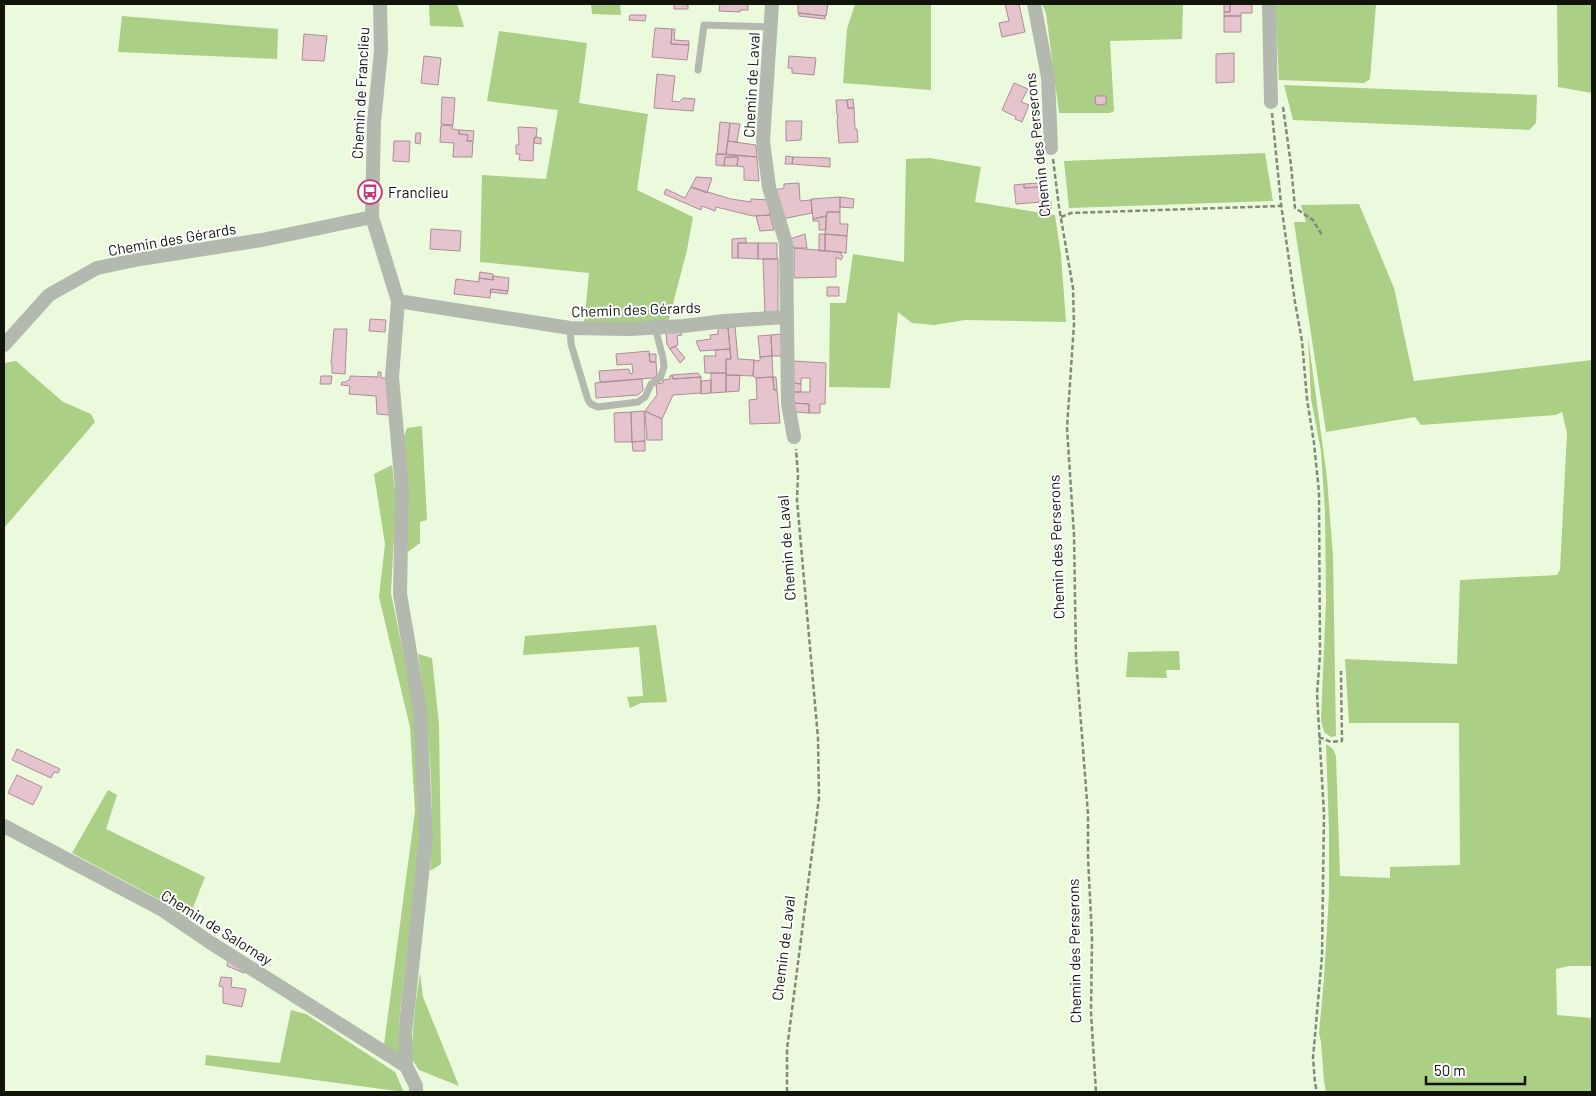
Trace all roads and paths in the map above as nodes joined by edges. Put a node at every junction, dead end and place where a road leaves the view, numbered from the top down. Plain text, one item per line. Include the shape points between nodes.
1 (380, 4) edge
2 (772, 4) edge
3 (1034, 4) edge
4 (1269, 4) edge
5 (770, 27) junction
6 (698, 70) dead end
7 (1271, 95) junction
8 (1051, 148) joint
9 (1281, 206) junction
10 (372, 217) junction
11 (1060, 217) junction
12 (1322, 236) dead end
13 (398, 301) junction
14 (786, 317) junction
15 (655, 327) junction
16 (570, 328) junction
17 (4, 345) edge
18 (794, 437) joint
19 (1341, 671) dead end
20 (1319, 737) junction
21 (4, 826) edge
22 (406, 1066) junction
23 (416, 1092) edge
24 (786, 1092) edge
25 (1096, 1092) edge
26 (1317, 1092) edge

1 - 10 street, Chemin de Franclieu via 382,51 374,122
2 - 5 street, Chemin de Laval
3 - 8 street, Chemin des Perserons via 1048,77
4 - 7 street
5 - 6 lane via 704,25
5 - 14 street, Chemin de Laval via 763,141 769,187 786,243
7 - 9 path
7 - 12 path via 1283,108 1295,208 1312,220
8 - 11 path, Chemin des Perserons
9 - 11 path via 1071,213
9 - 20 path via 1302,341 1319,492
10 - 13 street, Chemin de Franclieu
10 - 17 street, Chemin des Gérards via 262,240 97,268 49,295
11 - 25 path, Chemin des Perserons via 1073,297 1067,428 1074,535 1076,658 1088,814 1091,1012
13 - 16 street, Chemin des Gérards
13 - 22 street via 392,377 402,489 400,594 420,710 426,837 407,1010
14 - 15 street, Chemin des Gérards
14 - 18 street, Chemin de Laval via 788,404
15 - 16 street, Chemin des Gérards
15 - 16 lane via 664,367 660,378 651,384 645,397 638,402 598,407 588,400 571,344
18 - 24 path, Chemin de Laval via 818,738 819,798 787,1049
19 - 20 path via 1342,741 1331,742
20 - 26 path via 1324,814 1322,956 1313,1058
21 - 22 street, Chemin de Salornay via 161,909
22 - 23 street

